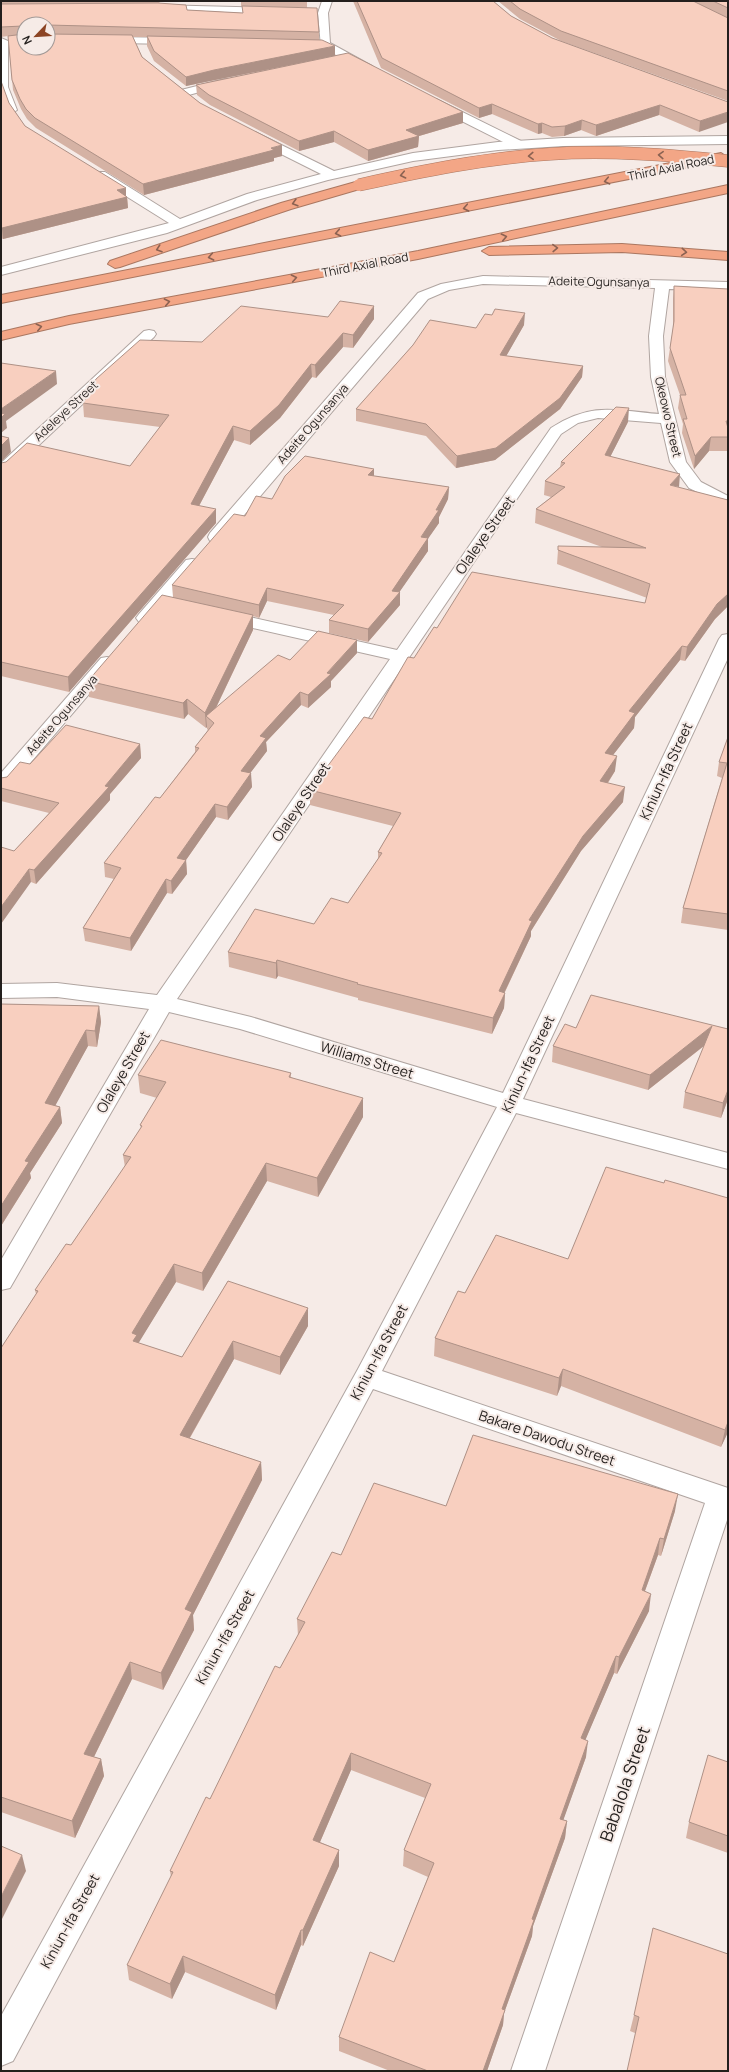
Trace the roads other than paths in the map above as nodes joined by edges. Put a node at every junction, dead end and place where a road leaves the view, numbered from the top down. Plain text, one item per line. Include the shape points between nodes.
1 (327, 1) edge
2 (149, 8) edge
3 (283, 11) edge
4 (56, 39) edge
5 (16, 40) edge
6 (138, 40) junction
7 (2, 41) edge
8 (186, 41) edge
9 (144, 54) dead end
10 (348, 58) junction
11 (333, 61) edge
12 (376, 72) edge
13 (236, 80) edge
14 (174, 84) edge
15 (185, 92) junction
16 (426, 97) edge
17 (195, 101) edge
18 (18, 122) edge
19 (242, 129) edge
20 (728, 136) edge
21 (710, 140) junction
22 (728, 140) edge
23 (517, 144) junction
24 (728, 156) edge
25 (728, 161) edge
26 (91, 170) edge
27 (332, 175) junction
28 (728, 189) edge
29 (179, 224) junction
30 (418, 255) junction
31 (728, 256) edge
32 (1, 258) edge
33 (15, 268) junction
34 (1, 271) edge
35 (663, 283) junction
36 (728, 286) edge
37 (38, 291) junction
38 (1, 299) edge
39 (149, 334) dead end
40 (1, 336) edge
41 (667, 419) junction
42 (1, 472) edge
43 (728, 502) edge
44 (205, 612) edge
45 (134, 632) edge
46 (728, 641) edge
47 (118, 649) edge
48 (401, 656) junction
49 (1, 785) edge
50 (1, 991) edge
51 (163, 1003) junction
52 (510, 1103) junction
53 (728, 1161) edge
54 (1, 1281) edge
55 (367, 1376) junction
56 (724, 1499) edge
57 (1, 2049) edge
58 (528, 2071) edge

1 - 10 street via 319,12 321,45
2 - 3 street
4 - 6 street
5 - 7 street
6 - 8 street
6 - 9 street
7 - 18 street via 2,87
10 - 11 street
10 - 12 street
13 - 15 street
14 - 15 street
15 - 17 street
16 - 23 street
19 - 27 street
20 - 21 street
21 - 22 street
21 - 23 street via 606,140
23 - 27 street via 413,158
24 -> 37 highway, Third Axial Road
25 -> 37 highway, bridge via 634,154 575,153 526,156 445,167 359,185 286,206
26 - 29 street
27 - 29 street via 252,197
30 -> 28 highway, Third Axial Road
29 - 33 street
30 -> 31 highway via 463,251 622,248
40 -> 30 highway, Third Axial Road via 69,320
32 - 33 street
33 - 34 street
35 - 36 street, Adeite Ogunsanya
35 - 41 street, Okeowo Street via 656,336 658,377
35 - 45 street, Adeite Ogunsanya via 482,280 446,287 423,296 203,551 167,604
37 - 38 highway, Third Axial Road
39 - 42 street, Adeleye Street
41 - 43 street, Okeowo Street via 678,462 695,485
41 - 48 street, Olaleye Street via 598,413 573,420 556,431
44 - 48 street
46 - 52 street, Kiniun-Ifa Street
47 - 49 street, Adeite Ogunsanya
48 - 51 street, Olaleye Street
50 - 51 street, Williams Street via 57,990
51 - 52 street, Williams Street via 243,1022
51 - 54 street, Olaleye Street
52 - 53 street, Williams Street
52 - 55 street, Kiniun-Ifa Street
55 - 56 street, Bakare Dawodu Street
55 - 57 street, Kiniun-Ifa Street
56 - 58 street, Babalola Street

